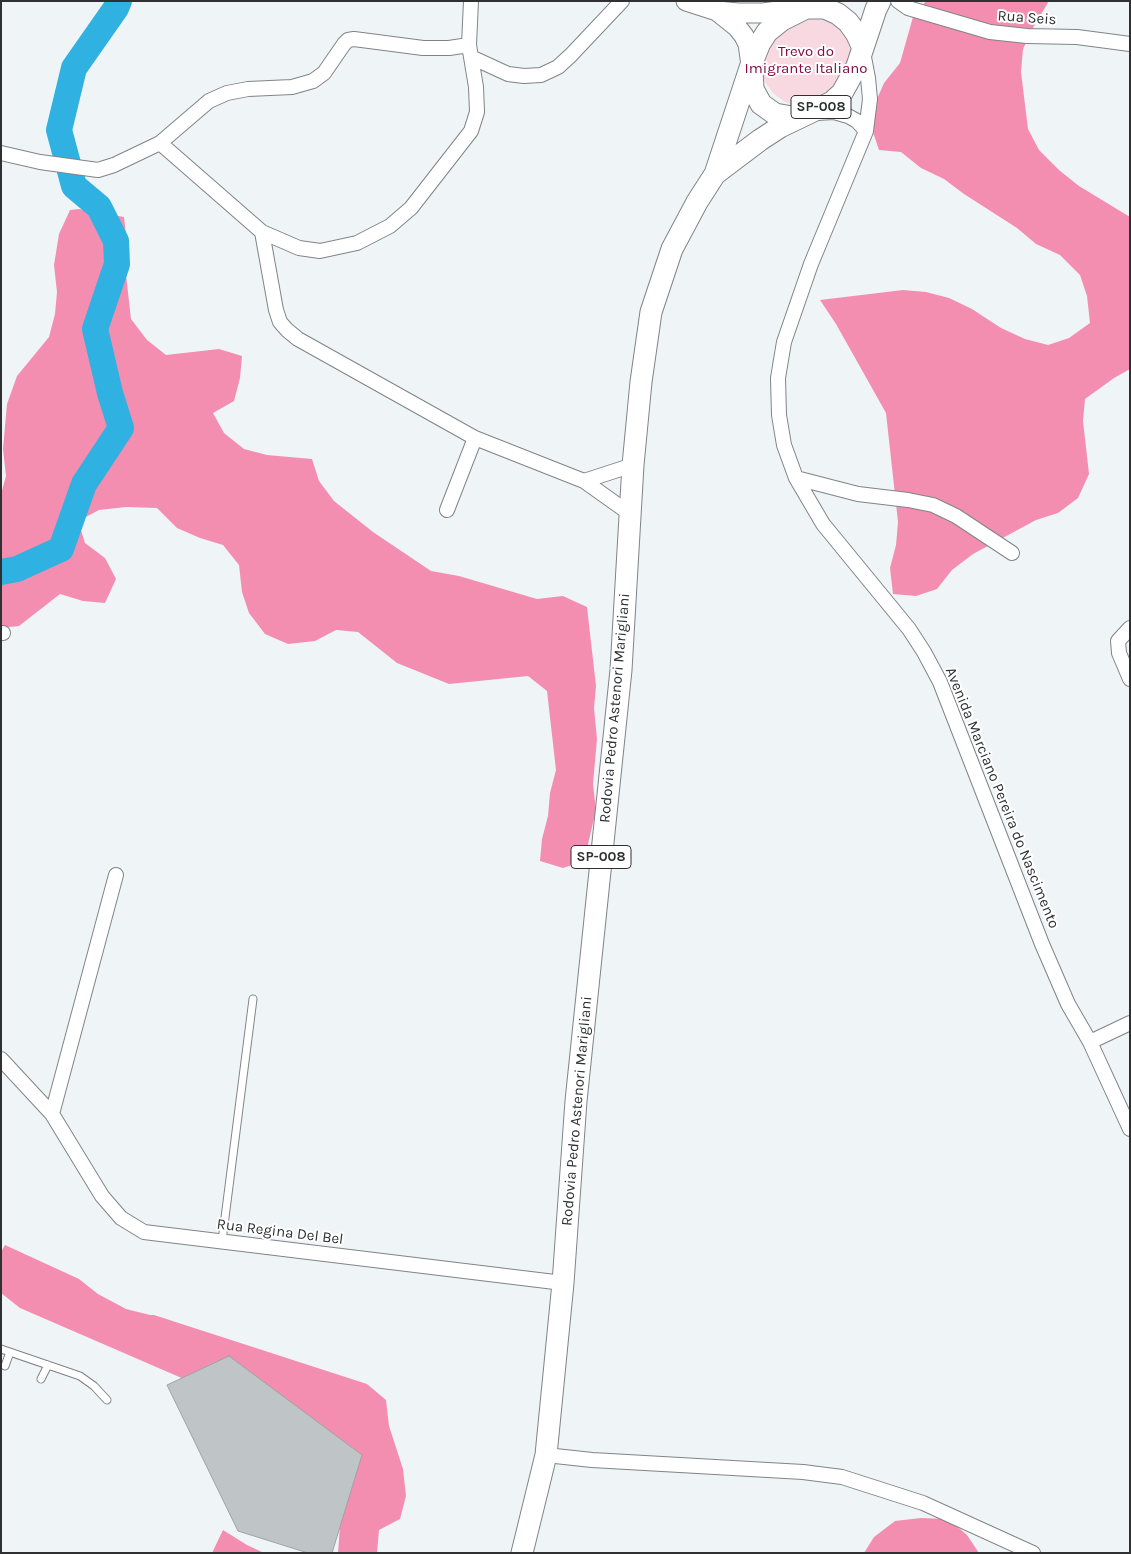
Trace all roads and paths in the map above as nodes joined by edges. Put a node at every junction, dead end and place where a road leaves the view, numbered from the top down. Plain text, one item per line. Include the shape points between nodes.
1 (470, 1) edge
2 (622, 1) edge
3 (686, 1) edge
4 (880, 1) edge
5 (898, 1) edge
6 (812, 5) edge
7 (717, 11) junction
8 (1130, 44) edge
9 (862, 48) junction
10 (470, 51) junction
11 (751, 64) junction
12 (810, 113) junction
13 (866, 131) junction
14 (160, 143) junction
15 (1, 153) edge
16 (716, 174) junction
17 (262, 232) junction
18 (475, 438) junction
19 (633, 465) junction
20 (796, 478) junction
21 (584, 481) junction
22 (447, 510) dead end
23 (629, 513) junction
24 (1012, 553) dead end
25 (1130, 628) edge
26 (1130, 679) edge
27 (116, 875) dead end
28 (253, 999) dead end
29 (1130, 1024) edge
30 (1090, 1042) junction
31 (1, 1059) edge
32 (52, 1114) junction
33 (1130, 1130) edge
34 (222, 1241) junction
35 (564, 1283) junction
36 (1, 1349) edge
37 (10, 1352) junction
38 (48, 1364) junction
39 (5, 1366) dead end
40 (41, 1379) dead end
41 (107, 1400) dead end
42 (546, 1455) junction
43 (522, 1553) edge
44 (1034, 1553) edge

1 - 10 street
2 - 10 street via 558,67 541,75 508,74
3 - 7 street
4 - 9 main road, Rodovia Pedro Astenori Marigliani / SP-008
5 - 8 street, Rua Seis via 908,8 990,32
6 - 7 street via 764,13
6 - 9 main road via 838,14 848,22
6 - 11 main road, Rodovia Pedro Astenori Marigliani / SP-008 via 782,20 768,32
7 - 11 street via 744,36
9 - 12 main road, Rodovia Pedro Astenori Marigliani / SP-008 via 857,66 842,93
9 - 13 street, Avenida Marciano Pereira do Nascimento via 870,99
10 - 14 street via 348,40 324,73 313,81 292,87 227,93 209,101
10 - 17 street via 476,87 472,131 411,208 390,226 357,243 320,251 298,248
11 - 12 main road via 753,90 762,104 775,114
11 - 16 main road, Rodovia Pedro Astenori Marigliani / SP-008
12 - 13 street via 834,112 848,116
12 - 16 main road, Rodovia Pedro Astenori Marigliani / SP-008 via 780,127
13 - 20 street, Avenida Marciano Pereira do Nascimento via 811,264 784,342 778,378 779,415 784,445
14 - 15 street via 114,166 98,170
14 - 17 street
16 - 19 main road, Rodovia Pedro Astenori Marigliani / SP-008 via 672,249 651,312
17 - 18 street via 276,310 286,330
18 - 21 street
18 - 22 street
19 - 21 street
19 - 23 main road, Rodovia Pedro Astenori Marigliani / SP-008
20 - 24 street via 858,494 933,505 956,516
20 - 30 street, Avenida Marciano Pereira do Nascimento via 823,524 909,629 940,682 1042,944 1068,1004
21 - 23 street
23 - 35 main road, Rodovia Pedro Astenori Marigliani / SP-008 via 621,670 576,1101
25 - 26 street via 1118,641 1119,653
27 - 32 street
28 - 34 lane
29 - 30 street
30 - 33 street, Avenida Marciano Pereira do Nascimento
31 - 32 street, Rua Regina Del Bel
32 - 34 street, Rua Regina Del Bel via 102,1196 121,1218 144,1232
34 - 35 street, Rua Regina Del Bel
35 - 42 main road, Rodovia Pedro Astenori Marigliani / SP-008
36 - 37 lane
37 - 38 lane
37 - 39 lane
38 - 40 lane
38 - 41 lane via 80,1376
42 - 43 main road, Rodovia Pedro Astenori Marigliani / SP-008
42 - 44 street via 842,1477 923,1502

